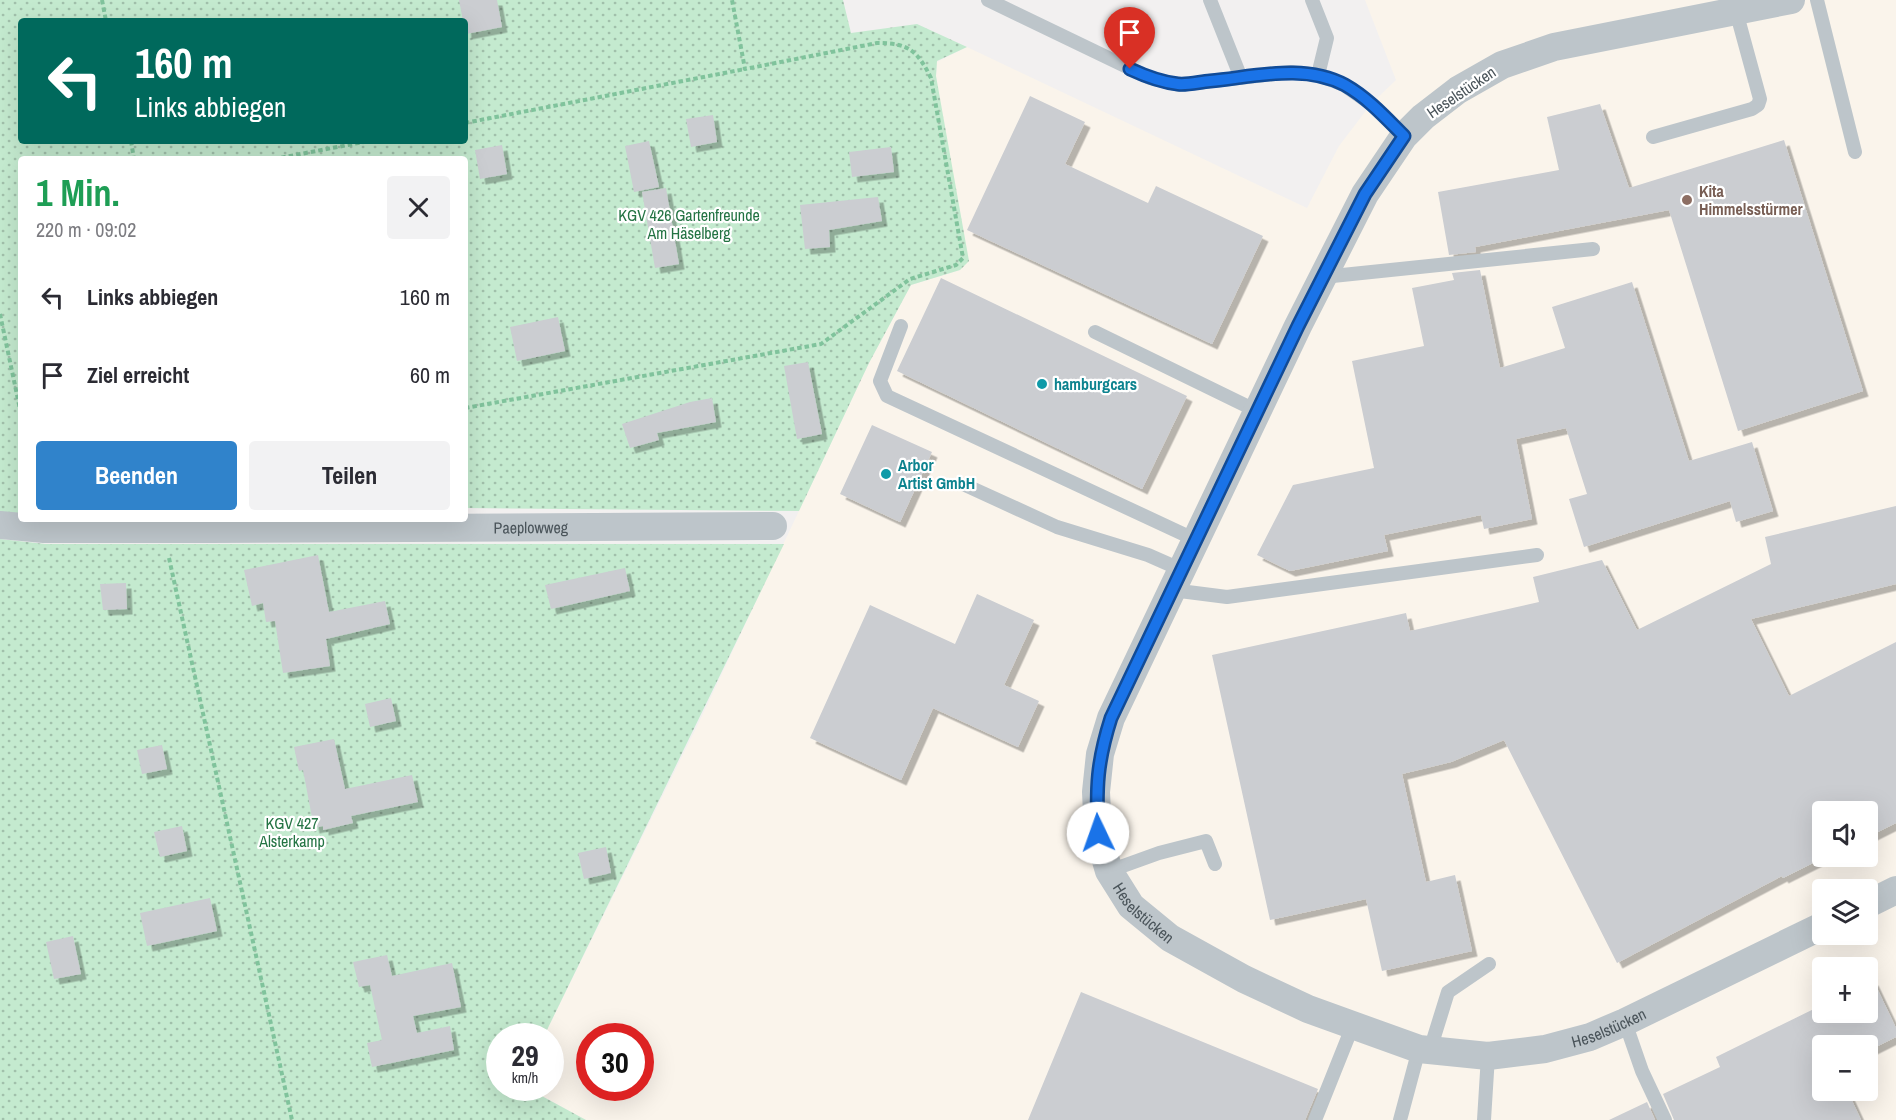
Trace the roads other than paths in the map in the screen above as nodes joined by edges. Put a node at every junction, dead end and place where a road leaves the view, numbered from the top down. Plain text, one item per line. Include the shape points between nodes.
1 (988, 0) edge
2 (1210, 0) edge
3 (1312, 0) edge
4 (1791, 0) edge
5 (1817, 0) edge
6 (1736, 11) junction
7 (1318, 75) junction
8 (1241, 78) junction
9 (1404, 136) junction
10 (1653, 137) dead end
11 (1855, 152) dead end
12 (1593, 249) dead end
13 (1323, 277) junction
14 (901, 326) dead end
15 (1095, 332) dead end
16 (1257, 411) junction
17 (965, 485) dead end
18 (0, 525) edge
19 (773, 526) dead end
20 (1196, 540) junction
21 (1537, 555) dead end
22 (1177, 580) junction
23 (1215, 864) dead end
24 (1109, 871) junction
25 (1896, 890) edge
26 (1878, 899) edge
27 (1812, 931) edge
28 (1489, 964) dead end
29 (1625, 1022) junction
30 (1353, 1025) junction
31 (1424, 1050) junction
32 (1488, 1056) junction
33 (1315, 1120) edge
34 (1400, 1120) edge
35 (1484, 1120) edge
36 (1665, 1120) edge

1 - 8 lane via 1150,78 1179,85
2 - 8 lane
3 - 7 lane via 1327,38
4 - 6 street, Heselstücken
5 - 11 lane
6 - 9 street, Heselstücken via 1554,47 1502,65 1458,90
6 - 10 lane via 1760,99 1758,105
7 - 8 lane via 1290,72
7 - 9 lane via 1344,85 1371,104
9 - 13 street, Heselstücken via 1365,194
12 - 13 lane
13 - 16 street, Heselstücken
14 - 20 lane via 880,381 887,396
15 - 16 lane
16 - 20 street, Heselstücken
17 - 22 lane via 1057,527 1148,555
18 - 19 street, Paeplowweg via 44,529
20 - 22 street, Heselstücken
21 - 22 lane via 1227,597
22 - 24 street, Heselstücken via 1111,718 1100,754 1096,792 1098,833
23 - 24 lane via 1206,841
24 - 30 street, Heselstücken via 1131,906 1170,938 1244,979
25 - 26 street
27 - 29 street, Heselstücken
28 - 31 lane via 1448,992
29 - 32 street, Heselstücken via 1590,1037 1545,1049
29 - 36 lane
30 - 31 street, Heselstücken
30 - 33 lane
31 - 32 street, Heselstücken
31 - 34 lane
32 - 35 lane

